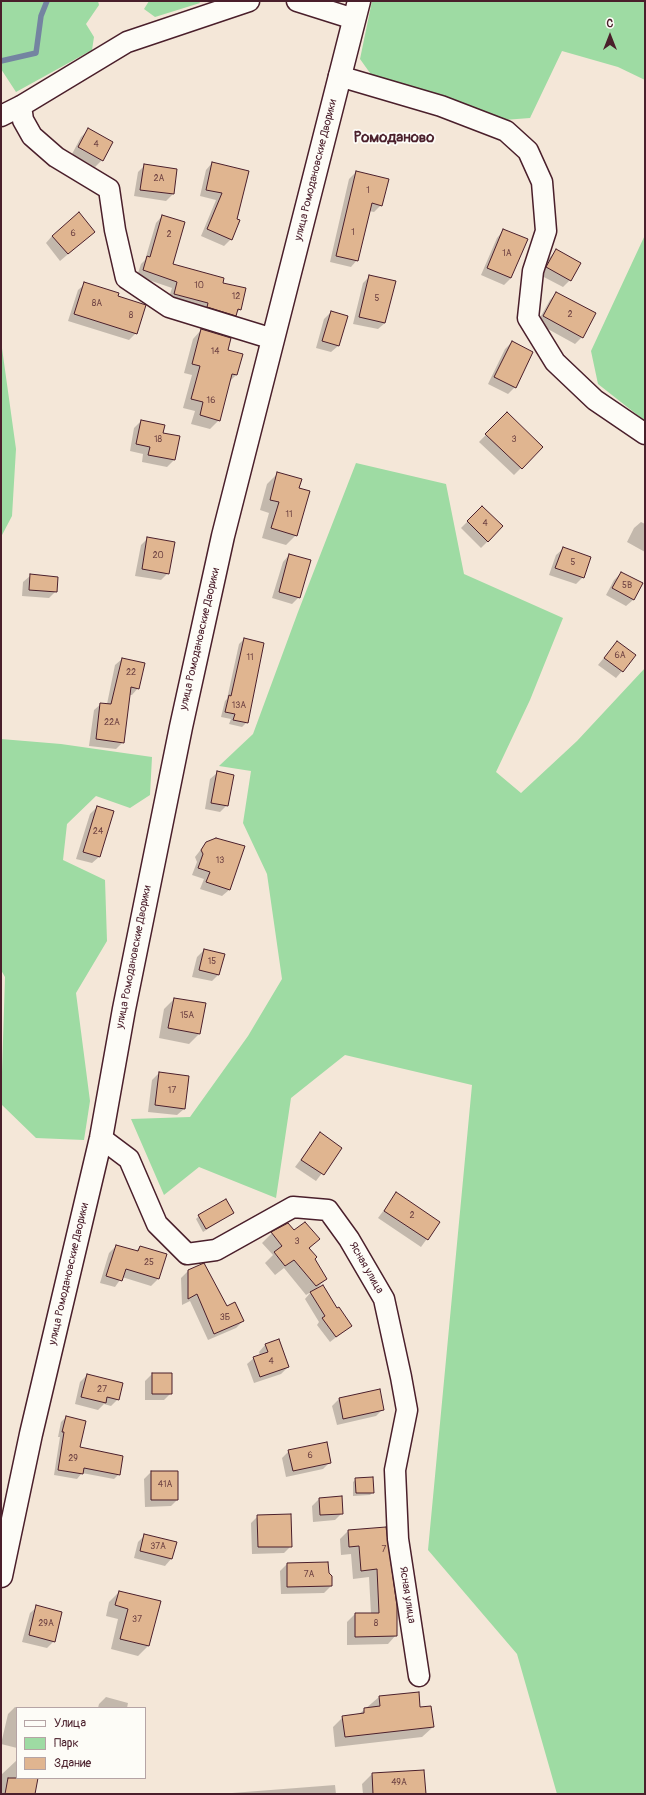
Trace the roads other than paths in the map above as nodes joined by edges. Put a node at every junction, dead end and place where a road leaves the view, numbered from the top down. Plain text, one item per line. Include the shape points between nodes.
1 (249, 1) edge
2 (297, 1) edge
3 (356, 10) edge
4 (339, 76) junction
5 (8, 108) edge
6 (273, 339) junction
7 (645, 434) edge
8 (101, 1138) junction
9 (4, 1546) edge
10 (1, 1576) edge
11 (419, 1676) dead end

1 - 5 street via 127,42
2 - 3 street
3 - 4 street, улица Ромодановские Дворики
4 - 6 street, улица Ромодановские Дворики
4 - 7 street via 441,106 506,131 528,152 542,182 546,231 533,271 528,318 555,362 595,400
5 - 6 street via 23,120 32,136 56,157 109,189 126,278 169,307
6 - 8 street, улица Ромодановские Дворики via 223,536 180,727
8 - 9 street, улица Ромодановские Дворики
8 - 11 street, Ясная улица via 129,1159 157,1224 187,1254 216,1250 294,1207 328,1210 350,1239 384,1299 407,1410 395,1470 398,1540
9 - 10 street, улица Ромодановские Дворики

